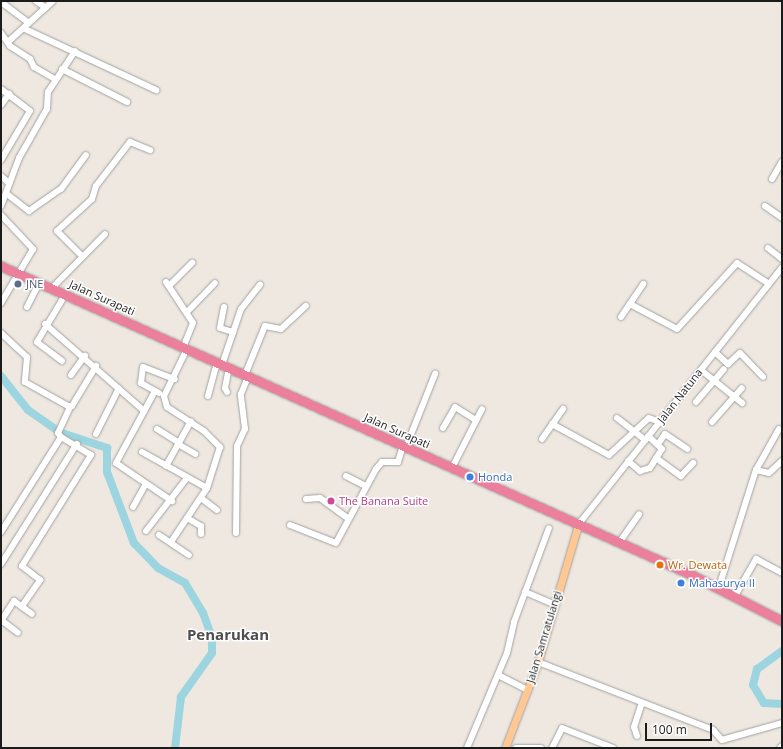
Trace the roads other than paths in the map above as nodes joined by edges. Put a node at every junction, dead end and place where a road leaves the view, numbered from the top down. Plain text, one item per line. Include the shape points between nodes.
1 (36, 1) edge
2 (53, 1) edge
3 (1, 2) edge
4 (46, 8) junction
5 (28, 22) junction
6 (25, 29) junction
7 (1, 33) edge
8 (9, 41) junction
9 (75, 51) junction
10 (62, 69) junction
11 (55, 80) junction
12 (1, 89) edge
13 (156, 90) dead end
14 (9, 94) junction
15 (127, 102) dead end
16 (1, 105) edge
17 (150, 150) dead end
18 (86, 155) dead end
19 (1, 160) edge
20 (782, 162) edge
21 (1, 176) edge
22 (772, 179) dead end
23 (9, 183) junction
24 (7, 194) junction
25 (1, 206) edge
26 (765, 206) dead end
27 (1, 214) edge
28 (782, 218) edge
29 (105, 234) dead end
30 (768, 248) dead end
31 (81, 255) junction
32 (782, 259) edge
33 (192, 263) dead end
34 (1, 266) edge
35 (782, 268) edge
36 (17, 273) junction
37 (39, 283) junction
38 (216, 283) dead end
39 (643, 284) dead end
40 (769, 284) junction
41 (260, 286) dead end
42 (52, 289) junction
43 (65, 294) junction
44 (1, 303) edge
45 (630, 304) junction
46 (306, 306) dead end
47 (26, 307) dead end
48 (224, 307) dead end
49 (187, 312) junction
50 (622, 317) dead end
51 (45, 324) junction
52 (233, 332) junction
53 (1, 333) edge
54 (185, 348) junction
55 (715, 352) junction
56 (85, 356) junction
57 (62, 361) dead end
58 (223, 365) junction
59 (96, 366) junction
60 (724, 369) dead end
61 (701, 370) junction
62 (435, 374) dead end
63 (71, 375) dead end
64 (247, 376) junction
65 (763, 376) dead end
66 (174, 379) junction
67 (713, 381) junction
68 (119, 388) junction
69 (742, 388) dead end
70 (155, 391) junction
71 (227, 392) dead end
72 (164, 396) junction
73 (208, 396) dead end
74 (733, 397) junction
75 (696, 402) dead end
76 (742, 403) dead end
77 (70, 407) junction
78 (482, 409) dead end
79 (563, 409) dead end
80 (144, 411) junction
81 (617, 418) dead end
82 (476, 420) junction
83 (191, 421) junction
84 (660, 422) junction
85 (712, 422) dead end
86 (552, 424) junction
87 (443, 428) dead end
88 (157, 429) dead end
89 (779, 429) dead end
90 (634, 431) junction
91 (60, 432) junction
92 (96, 434) dead end
93 (647, 438) junction
94 (542, 439) dead end
95 (77, 444) junction
96 (178, 444) junction
97 (658, 444) junction
98 (404, 447) junction
99 (687, 449) dead end
100 (142, 452) dead end
101 (195, 454) dead end
102 (656, 458) junction
103 (628, 461) junction
104 (782, 461) edge
105 (693, 463) dead end
106 (166, 466) junction
107 (452, 468) junction
108 (756, 470) junction
109 (346, 476) dead end
110 (187, 478) junction
111 (145, 485) junction
112 (366, 486) junction
113 (207, 488) junction
114 (201, 498) junction
115 (306, 499) dead end
116 (172, 501) junction
117 (134, 507) dead end
118 (217, 510) dead end
119 (639, 514) dead end
120 (187, 518) junction
121 (348, 518) junction
122 (290, 525) dead end
123 (578, 525) junction
124 (549, 528) dead end
125 (146, 531) dead end
126 (1, 532) edge
127 (236, 533) dead end
128 (159, 534) dead end
129 (201, 534) dead end
130 (171, 542) junction
131 (619, 543) junction
132 (190, 555) dead end
133 (1, 564) edge
134 (782, 573) edge
135 (719, 587) junction
136 (525, 592) junction
137 (735, 596) junction
138 (555, 605) junction
139 (22, 606) junction
140 (32, 614) dead end
141 (1, 621) edge
142 (782, 621) edge
143 (18, 632) dead end
144 (538, 662) junction
145 (498, 675) junction
146 (528, 690) junction
147 (642, 703) junction
148 (782, 723) edge
149 (637, 736) dead end
150 (505, 746) edge
151 (609, 747) edge
152 (468, 748) edge
153 (515, 748) edge
154 (541, 748) edge
155 (552, 748) edge

1 - 4 street
2 - 4 street
3 - 5 street
4 - 5 street
5 - 6 street
6 - 8 street
6 - 9 street
7 - 8 street
8 - 11 street via 8,44 28,57 34,67
9 - 10 street
9 - 13 street
10 - 11 street
10 - 15 street
11 - 23 street via 46,98 47,109
12 - 14 street
14 - 16 street
14 - 19 street via 30,111
17 - 31 street via 130,142 96,186 92,199 57,231
18 - 24 street via 61,189 29,211
20 - 22 street
21 - 23 street
23 - 24 street
24 - 25 street
26 - 28 street
27 - 36 street via 32,247
29 - 31 street
30 - 32 street
31 - 42 street
33 - 49 street via 167,284
34 - 36 highway, Jalan Surapati
35 - 40 street, Jalan Natuna
36 - 37 highway, Jalan Surapati
36 - 44 street
37 - 42 highway, Jalan Surapati
37 - 47 street
38 - 49 street
39 - 45 street
40 - 45 street via 737,263 677,329
40 - 55 street, Jalan Natuna
41 - 52 street via 241,309
42 - 43 highway, Jalan Surapati
43 - 51 street
43 - 54 highway, Jalan Surapati
45 - 50 street
46 - 64 street via 281,329 265,326
48 - 52 street via 220,328
49 - 54 street via 193,324
51 - 56 street
51 - 57 street via 37,343
52 - 58 street
53 - 77 street via 27,357 25,382
54 - 58 highway, Jalan Surapati
54 - 66 street
55 - 61 street, Jalan Natuna
55 - 65 street via 728,364 740,353
56 - 59 street
56 - 63 street
58 - 64 highway, Jalan Surapati
58 - 71 street
58 - 73 street
59 - 68 street
59 - 77 street
60 - 67 street
61 - 67 street
61 - 84 street, Jalan Natuna
62 - 98 street
64 - 98 highway, Jalan Surapati
64 - 127 street via 241,394 245,429 237,446
66 - 70 street via 144,366 140,380
66 - 72 street
67 - 74 street
67 - 75 street
68 - 80 street
68 - 92 street
69 - 74 street
70 - 72 street
70 - 80 street
72 - 83 street via 167,407
74 - 76 street
74 - 85 street
77 - 91 street
78 - 82 street
79 - 86 street
80 - 111 street via 116,463
81 - 90 street
82 - 87 street via 455,407
82 - 107 street
83 - 96 street
83 - 113 street via 220,446
84 - 90 street via 649,418
84 - 93 street, Jalan Natuna
86 - 90 street via 608,455
86 - 94 street
88 - 96 street
89 - 108 street
90 - 93 street
91 - 95 street
91 - 126 street
93 - 97 street
93 - 103 street, Jalan Natuna
95 - 133 street
95 - 139 street via 91,455 22,566 40,580
96 - 101 street
96 - 106 street
97 - 99 street via 665,434
97 - 102 street via 661,451
98 - 107 highway, Jalan Surapati
98 - 112 street via 398,462 382,462
100 - 106 street
102 - 103 street via 650,468 643,471
102 - 105 street via 681,476
103 - 123 street, Jalan Natuna
104 - 108 street via 769,473
106 - 110 street
107 - 123 highway, Jalan Surapati
108 - 135 street
109 - 112 street
110 - 113 street
110 - 116 street
111 - 116 street
111 - 117 street
112 - 121 street
113 - 114 street
114 - 118 street
114 - 120 street
115 - 121 street via 320,498
116 - 125 street
119 - 131 street
120 - 129 street via 201,526
120 - 130 street
121 - 122 street via 338,541 334,543
123 - 131 highway, Jalan Surapati
123 - 138 main road, Jalan Samratulangi
124 - 136 street
128 - 130 street
130 - 132 street
131 - 135 highway, Jalan Surapati
134 - 137 street via 756,559
135 - 137 highway, Jalan Surapati
136 - 138 street
136 - 145 street
137 - 142 highway, Jalan Surapati
138 - 144 main road, Jalan Samratulangi
139 - 140 street
139 - 141 street via 14,600
141 - 143 street
144 - 146 main road, Jalan Samratulangi
144 - 147 street
145 - 146 street
145 - 152 street
146 - 150 main road, Jalan Samratulangi
147 - 148 street via 713,730 722,740
147 - 149 street via 634,726
150 - 153 street
151 - 155 street via 562,728
153 - 154 street

